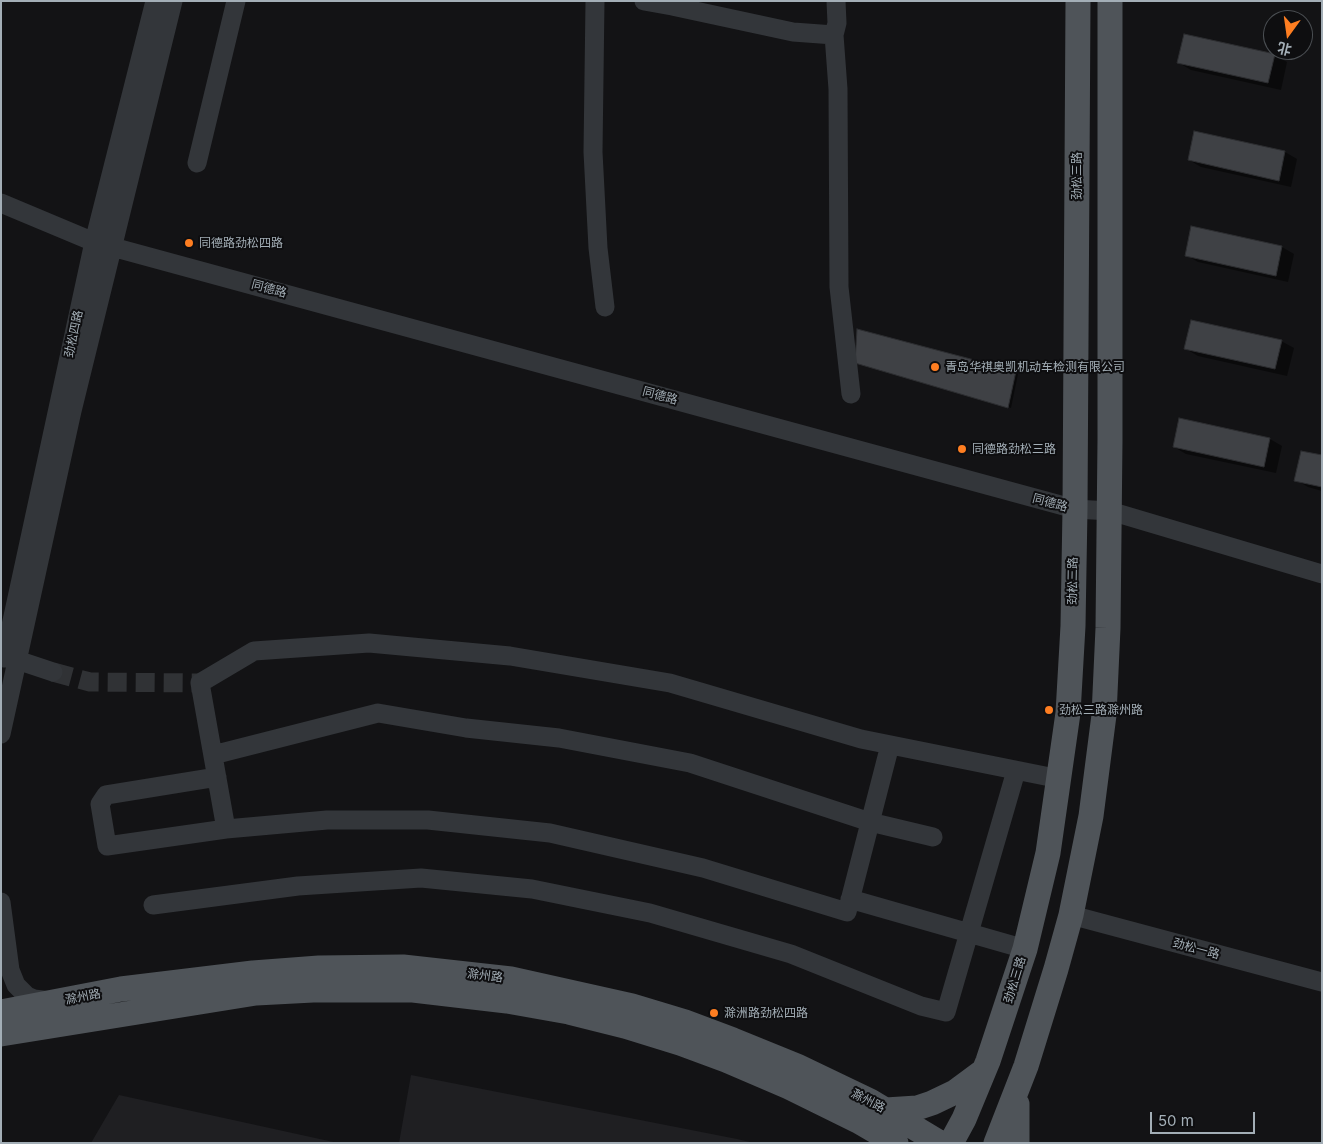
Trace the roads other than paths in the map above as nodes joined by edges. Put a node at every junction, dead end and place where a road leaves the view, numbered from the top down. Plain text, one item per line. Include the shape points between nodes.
1 (155, 1) edge
2 (173, 1) edge
3 (236, 1) edge
4 (595, 1) edge
5 (644, 1) edge
6 (836, 1) edge
7 (1078, 1) edge
8 (1110, 1) edge
9 (834, 36) junction
10 (197, 163) dead end
11 (1, 203) edge
12 (94, 242) junction
13 (112, 246) junction
14 (605, 307) dead end
15 (851, 394) dead end
16 (1075, 510) junction
17 (1110, 511) junction
18 (1322, 574) edge
19 (7, 661) edge
20 (53, 672) tunnel mouth
21 (1, 734) edge
22 (890, 745) junction
23 (213, 756) junction
24 (1016, 771) junction
25 (217, 777) junction
26 (1060, 779) junction
27 (870, 822) junction
28 (226, 829) junction
29 (933, 837) dead end
30 (850, 899) junction
31 (1, 902) edge
32 (153, 905) dead end
33 (1071, 915) junction
34 (969, 933) junction
35 (1025, 949) junction
36 (6, 975) edge
37 (1322, 982) edge
38 (56, 1002) junction
39 (1, 1012) edge
40 (1, 1034) edge
41 (984, 1070) junction
42 (1017, 1089) junction
43 (886, 1110) junction
44 (896, 1143) edge
45 (940, 1143) edge
46 (951, 1143) edge
47 (996, 1143) edge
48 (1017, 1143) edge

1 - 12 street, 劲松四路
2 - 13 street
3 - 10 street
4 - 14 street via 593,152
5 - 9 street via 793,32
6 - 9 street
7 - 16 main road, 劲松三路
8 - 17 main road
9 - 15 street via 838,89 839,287
11 - 12 street, 同德路
12 - 13 street, 同德路
12 - 19 street, 劲松四路
13 - 16 street, 同德路
13 - 19 street
16 - 17 street, 同德路
16 - 26 main road, 劲松三路 via 1073,626
17 - 18 street, 同德路
17 - 33 main road via 1104,715 1091,816
19 - 20 street
19 - 21 street
22 - 23 street via 670,683 510,656 369,643 254,652 200,683
22 - 24 street
22 - 27 street
23 - 25 street
23 - 27 street via 378,713 466,728 559,738 690,763
24 - 26 street
24 - 34 street
25 - 28 street
25 - 28 street via 106,795 100,804 107,846
26 - 35 main road, 劲松三路 via 1048,852
27 - 29 street
27 - 30 street
28 - 30 street via 327,820 428,820 550,833 694,866 847,912
30 - 34 street
31 - 36 street
32 - 34 street via 298,886 421,878 532,889 650,913 791,954 921,1006 946,1012
33 - 37 street, 劲松一路
33 - 42 main road
34 - 35 street
35 - 41 main road, 劲松三路
36 - 38 street via 26,996
38 - 39 main road, 滁州路
38 - 43 main road, 滁州路 via 121,989 319,968 403,967 511,979 632,1006 685,1022 797,1066
40 - 44 main road, 滁州路 via 256,993 413,990 479,998 569,1012 680,1043 790,1087
41 - 43 main road via 955,1092 932,1104
41 - 46 main road, 劲松三路
42 - 47 main road
42 - 48 main road
43 - 45 main road, 滁州路

